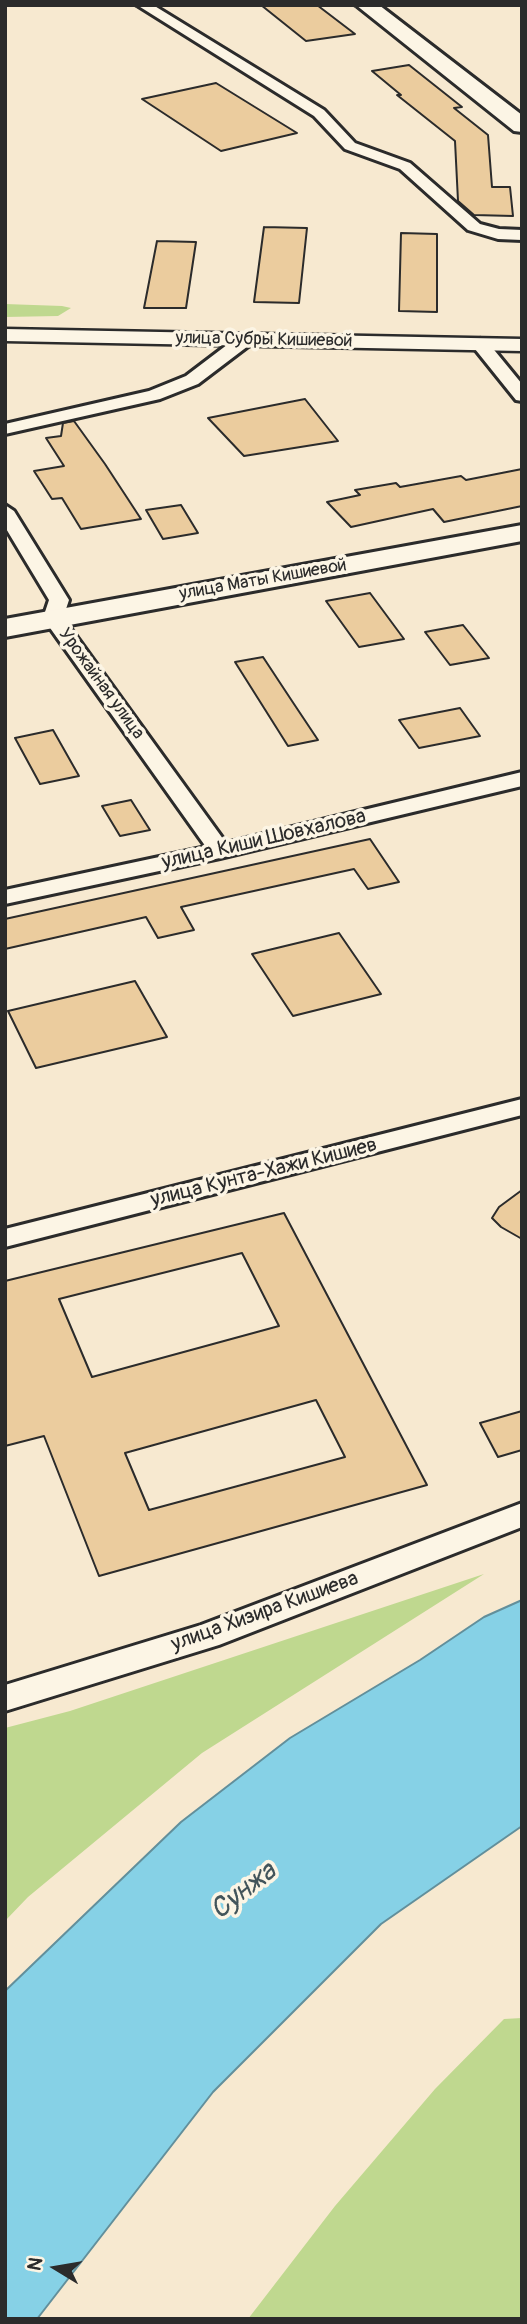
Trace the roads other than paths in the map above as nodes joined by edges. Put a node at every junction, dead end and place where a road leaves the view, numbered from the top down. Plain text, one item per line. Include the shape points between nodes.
1 (144, 5) edge
2 (366, 5) edge
3 (522, 126) edge
4 (522, 235) edge
5 (5, 335) edge
6 (246, 340) junction
7 (481, 344) junction
8 (522, 345) edge
9 (522, 396) edge
10 (5, 429) edge
11 (5, 511) edge
12 (522, 533) edge
13 (53, 618) junction
14 (5, 628) edge
15 (522, 779) edge
16 (220, 851) junction
17 (5, 897) edge
18 (522, 1107) edge
19 (5, 1238) edge
20 (522, 1515) edge
21 (5, 1698) edge

1 - 4 street via 319,113 350,146 405,166 474,228
2 - 3 main road
5 - 6 street, улица Субры Кишиевой
6 - 7 street, улица Субры Кишиевой
6 - 10 street via 192,380 154,395
7 - 8 street, улица Субры Кишиевой
7 - 9 street
11 - 13 street, Урожайная улица via 59,600
12 - 13 main road, улица Маты Кишиевой
13 - 14 main road, улица Маты Кишиевой
13 - 16 street, Урожайная улица
15 - 16 street, улица Киши Шовхалова
16 - 17 street, улица Киши Шовхалова
18 - 19 street, улица Кунта-Хажи Кишиев
20 - 21 street, улица Хизира Кишиева via 208,1636

